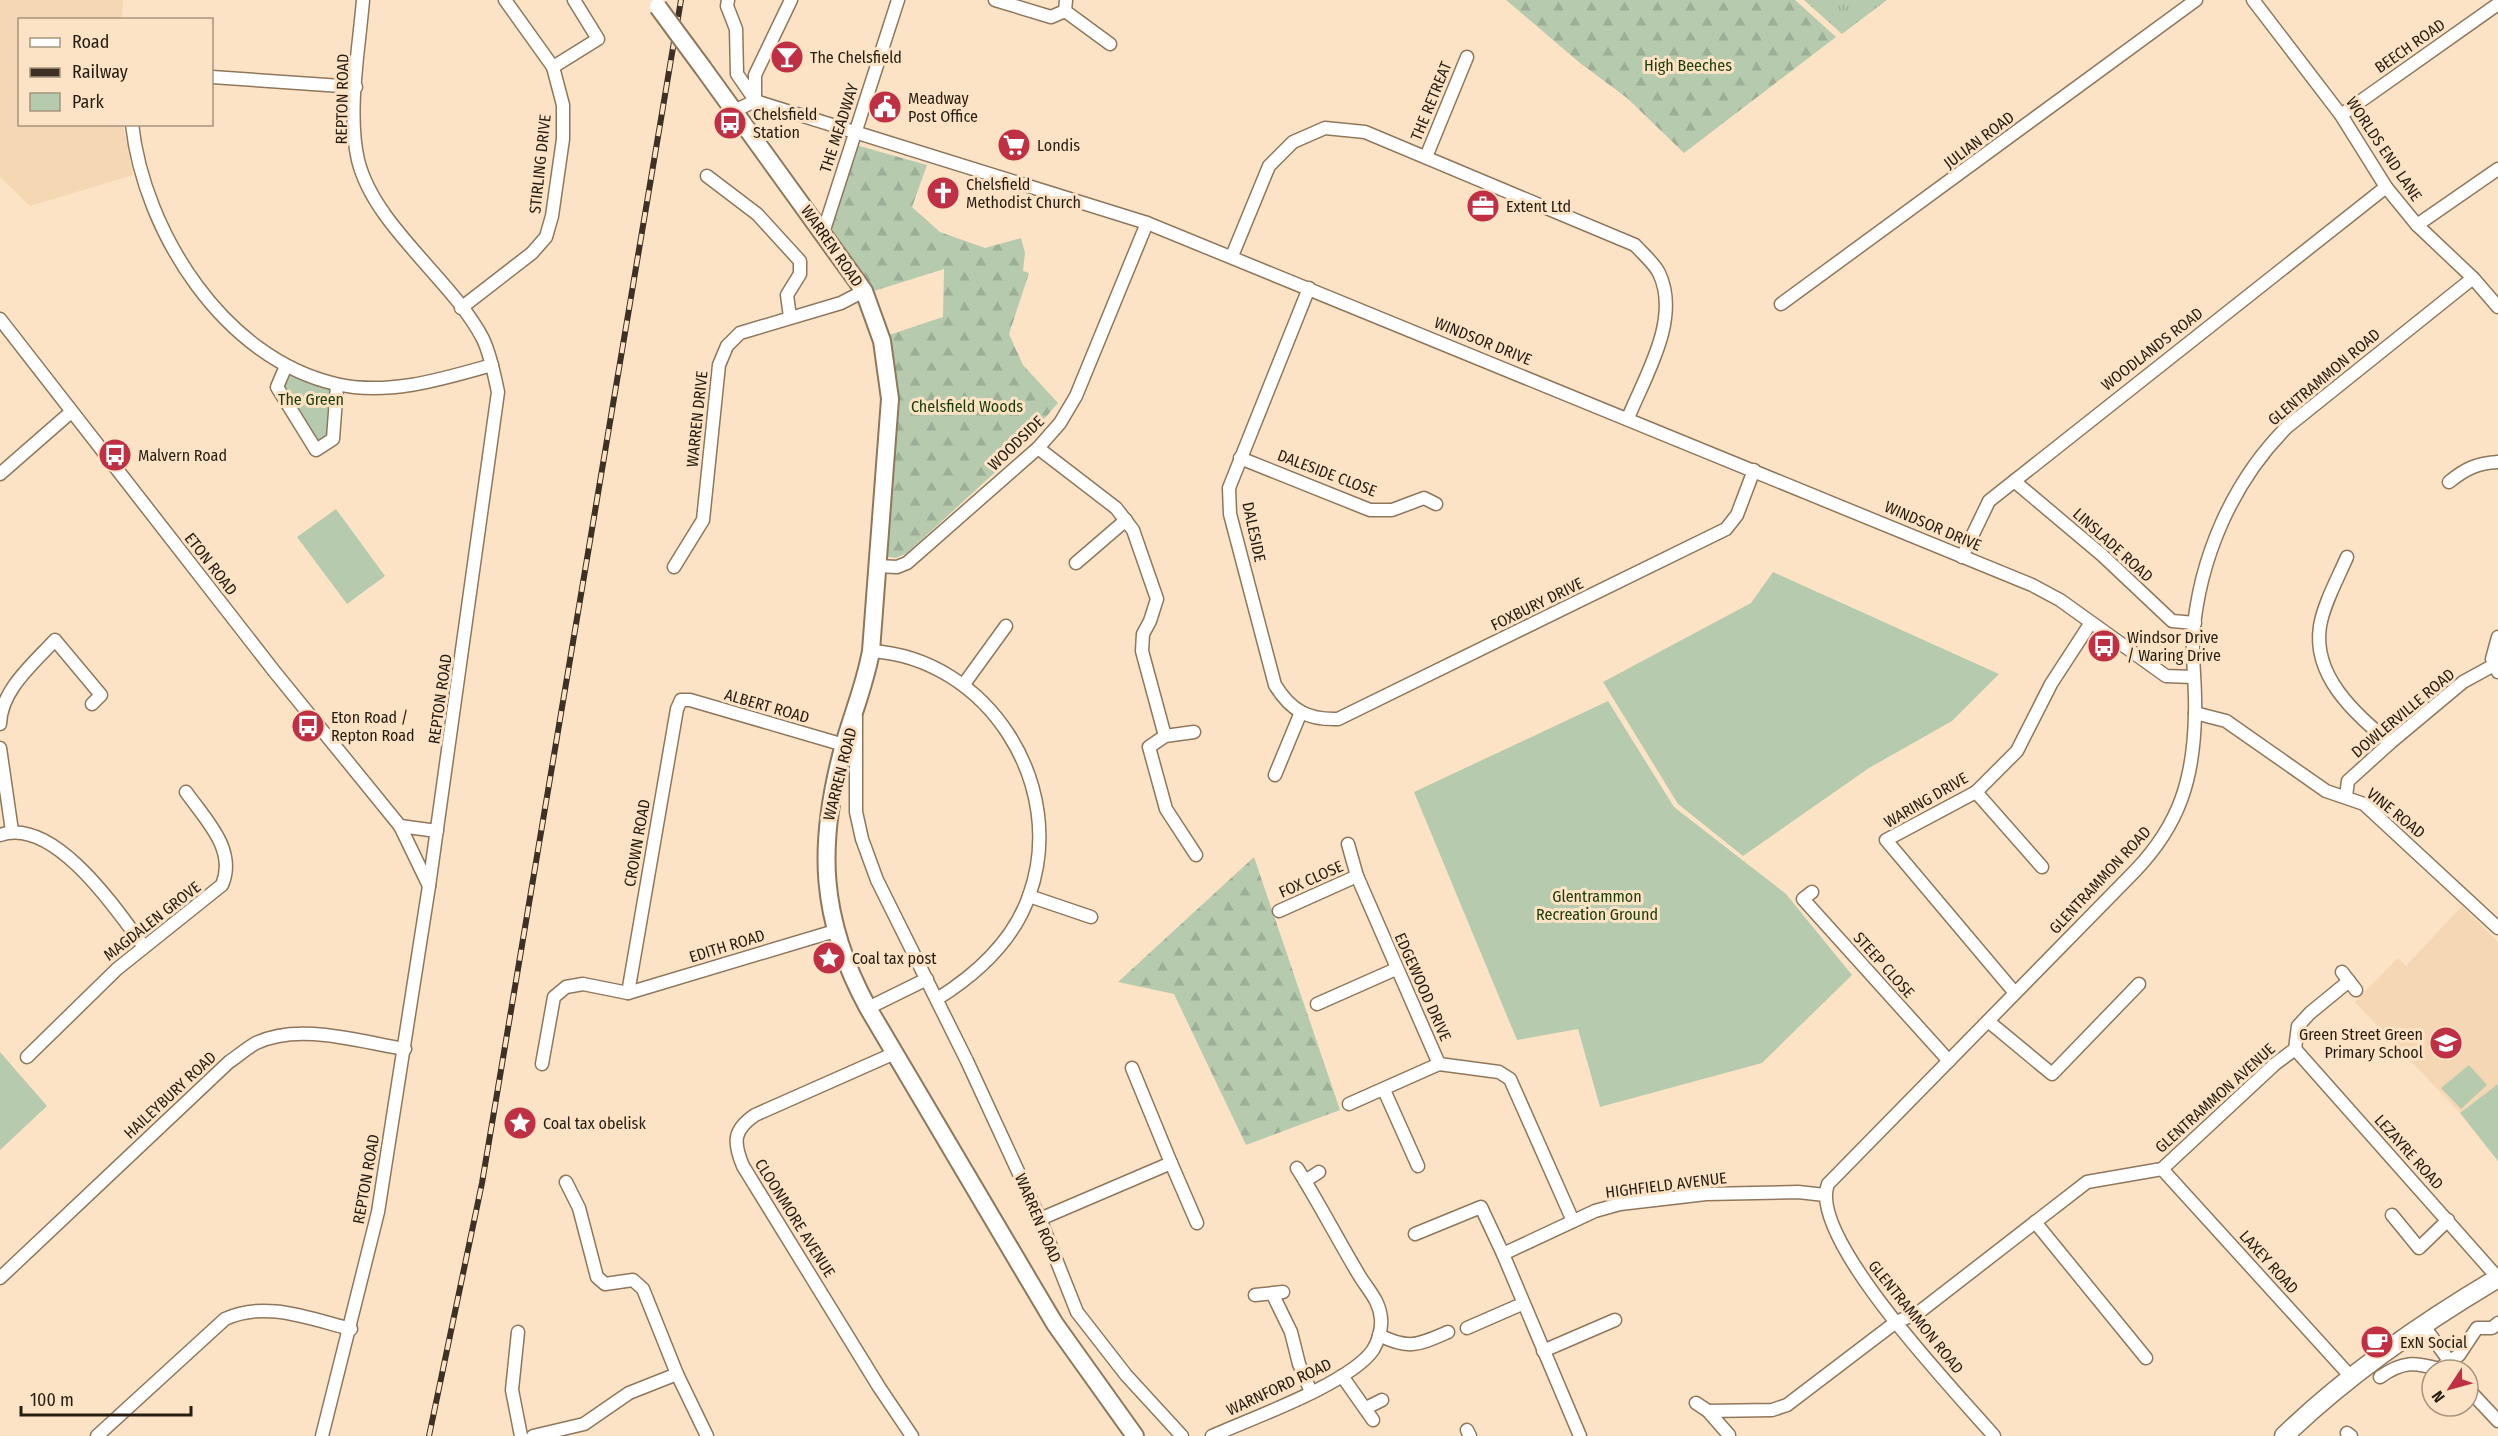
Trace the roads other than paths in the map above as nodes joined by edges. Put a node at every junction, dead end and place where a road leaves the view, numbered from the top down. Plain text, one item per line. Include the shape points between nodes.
1 (363, 0) edge
2 (505, 0) edge
3 (574, 0) edge
4 (728, 0) edge
5 (791, 0) edge
6 (898, 0) edge
7 (995, 0) edge
8 (2196, 0) edge
9 (2260, 2) edge
10 (656, 4) edge
11 (2498, 4) edge
12 (1066, 5) edge
13 (1110, 44) dead end
14 (1467, 57) dead end
15 (553, 67) junction
16 (213, 77) edge
17 (356, 87) junction
18 (755, 101) junction
19 (734, 111) junction
20 (2341, 115) junction
21 (132, 126) edge
22 (855, 134) junction
23 (1426, 158) junction
24 (2498, 169) edge
25 (707, 176) dead end
26 (2386, 187) junction
27 (1147, 223) junction
28 (2417, 225) junction
29 (823, 233) junction
30 (1232, 256) junction
31 (2473, 278) junction
32 (1310, 288) junction
33 (864, 291) junction
34 (1781, 304) dead end
35 (2498, 307) edge
36 (461, 308) junction
37 (790, 317) junction
38 (0, 319) edge
39 (492, 365) junction
40 (286, 366) junction
41 (338, 384) junction
42 (71, 412) junction
43 (1628, 418) junction
44 (1038, 448) junction
45 (1240, 458) junction
46 (2498, 462) edge
47 (1754, 470) junction
48 (0, 474) edge
49 (2014, 481) junction
50 (2449, 482) dead end
51 (1436, 504) dead end
52 (1126, 520) junction
53 (1962, 557) junction
54 (2347, 557) dead end
55 (1076, 563) dead end
56 (877, 566) junction
57 (674, 567) dead end
58 (2195, 622) junction
59 (2090, 624) junction
60 (1006, 626) dead end
61 (2498, 637) edge
62 (871, 651) junction
63 (2496, 669) edge
64 (2193, 677) junction
65 (964, 684) junction
66 (681, 700) joint
67 (92, 704) dead end
68 (1301, 712) junction
69 (2195, 712) junction
70 (856, 713) junction
71 (0, 724) edge
72 (1194, 732) dead end
73 (1165, 736) junction
74 (2390, 744) junction
75 (844, 745) junction
76 (0, 748) edge
77 (1275, 775) dead end
78 (186, 792) dead end
79 (1976, 792) junction
80 (2346, 796) junction
81 (400, 826) junction
82 (437, 831) junction
83 (6, 833) edge
84 (1348, 844) dead end
85 (1196, 848) dead end
86 (2042, 867) dead end
87 (1357, 876) junction
88 (429, 886) junction
89 (1812, 892) dead end
90 (1029, 896) junction
91 (1279, 911) dead end
92 (1091, 917) dead end
93 (2498, 928) edge
94 (835, 931) junction
95 (144, 947) junction
96 (1396, 969) junction
97 (927, 979) junction
98 (2349, 981) dead end
99 (2139, 984) dead end
100 (628, 993) junction
101 (2015, 993) junction
102 (937, 999) junction
103 (1317, 1005) dead end
104 (868, 1008) junction
105 (1988, 1021) junction
106 (2295, 1048) junction
107 (405, 1049) junction
108 (894, 1053) junction
109 (27, 1057) dead end
110 (1949, 1061) junction
111 (542, 1064) dead end
112 (1439, 1064) junction
113 (1132, 1068) dead end
114 (1384, 1090) junction
115 (1349, 1104) dead end
116 (1171, 1163) junction
117 (1418, 1166) dead end
118 (1297, 1168) dead end
119 (2162, 1168) junction
120 (1320, 1172) dead end
121 (1305, 1181) junction
122 (566, 1182) dead end
123 (1825, 1195) junction
124 (2392, 1215) dead end
125 (1040, 1219) junction
126 (2448, 1220) junction
127 (1573, 1221) junction
128 (2035, 1222) junction
129 (1197, 1223) dead end
130 (1415, 1234) dead end
131 (1503, 1254) junction
132 (0, 1278) edge
133 (2498, 1278) edge
134 (1255, 1295) dead end
135 (1522, 1304) junction
136 (1615, 1320) dead end
137 (1896, 1322) junction
138 (2498, 1323) edge
139 (2423, 1325) junction
140 (1467, 1328) dead end
141 (351, 1329) junction
142 (518, 1332) dead end
143 (1448, 1332) dead end
144 (1379, 1335) junction
145 (2146, 1350) dead end
146 (1543, 1351) junction
147 (2447, 1358) edge
148 (2457, 1358) edge
149 (2420, 1365) edge
150 (677, 1374) junction
151 (1342, 1376) junction
152 (2380, 1377) dead end
153 (2352, 1378) junction
154 (1311, 1392) junction
155 (1382, 1400) dead end
156 (2480, 1402) edge
157 (1696, 1403) dead end
158 (1366, 1408) junction
159 (1708, 1411) junction
160 (1373, 1420) dead end
161 (2498, 1421) edge
162 (586, 1430) edge
163 (1729, 1435) edge
164 (97, 1436) edge
165 (322, 1436) edge
166 (521, 1436) edge
167 (533, 1436) edge
168 (706, 1436) edge
169 (912, 1436) edge
170 (1135, 1436) edge
171 (1182, 1436) edge
172 (1212, 1436) edge
173 (1580, 1436) edge
174 (1994, 1436) edge
175 (2284, 1436) edge

1 - 17 street, REPTON ROAD
2 - 15 street, STIRLING DRIVE
3 - 15 street via 598,39
4 - 18 street via 736,29 737,74
5 - 18 street via 754,75
6 - 22 street, THE MEADWAY
7 - 12 street via 1051,17
8 - 34 street, JULIAN ROAD
9 - 20 street, WORLDS END LANE
10 - 19 street, WARREN ROAD, bridge
11 - 20 street, BEECH ROAD
12 - 13 street
14 - 23 street, THE RETREAT
15 - 36 street, STIRLING DRIVE via 563,105 563,139 546,237 532,253
16 - 17 street
17 - 36 street, REPTON ROAD via 358,160 369,188
18 - 19 street
18 - 22 street, WINDSOR DRIVE
19 - 29 street, WARREN ROAD
20 - 26 street, WORLDS END LANE
21 - 40 street via 144,177 167,237 201,292 244,338
22 - 27 street, WINDSOR DRIVE
22 - 29 street, THE MEADWAY
23 - 30 street via 1365,132 1326,128 1293,142 1269,166
23 - 43 street via 1635,245 1659,273 1666,303 1662,333
24 - 28 street
25 - 37 street via 758,214 800,261 800,274 787,295
26 - 28 street, WORLDS END LANE
26 - 49 street, WOODLANDS ROAD
27 - 30 street, WINDSOR DRIVE
27 - 44 street, WOODSIDE via 1076,396 1060,423
28 - 31 street, WORLDS END LANE
29 - 33 street, WARREN ROAD
30 - 32 street, WINDSOR DRIVE
31 - 35 street, WORLDS END LANE
31 - 58 street, GLENTRAMMON ROAD via 2297,417 2270,446 2244,482 2221,527 2204,570
32 - 43 street, WINDSOR DRIVE
32 - 45 street, DALESIDE
33 - 37 street, WARREN DRIVE via 841,303
33 - 56 street, WARREN ROAD via 882,341 890,399
36 - 39 street, REPTON ROAD via 483,339
37 - 57 street, WARREN DRIVE via 740,333 727,346 719,364 703,520
38 - 42 street, ETON ROAD
39 - 41 street via 437,381 393,387
39 - 82 street, REPTON ROAD via 498,392 495,425
40 - 41 street
40 - 41 street via 277,387 316,450 333,439
42 - 48 street
42 - 81 street, ETON ROAD
43 - 47 street, WINDSOR DRIVE
44 - 52 street
44 - 56 street, WOODSIDE via 907,563
45 - 51 street, DALESIDE CLOSE via 1370,510 1392,510 1424,498
45 - 68 street, DALESIDE via 1229,488 1230,514 1275,685 1286,703
46 - 50 street via 2465,469
47 - 53 street, WINDSOR DRIVE
47 - 68 street, FOXBURY DRIVE via 1737,514 1726,529 1338,719 1319,720
49 - 53 street, WOODLANDS ROAD via 1989,501
49 - 58 street, LINSLADE ROAD via 2172,621
52 - 55 street
52 - 73 street via 1157,599 1143,634 1142,651
53 - 59 street, WINDSOR DRIVE via 2032,585 2060,600
54 - 74 street via 2320,625 2323,660 2342,698
56 - 62 street, WARREN ROAD
58 - 64 street, GLENTRAMMON ROAD
59 - 64 street, WINDSOR DRIVE via 2166,676
59 - 79 street, WARING DRIVE via 2051,684 2017,752
60 - 65 street
61 - 63 street via 2492,652
62 - 65 street via 893,652 931,664
62 - 70 street, WARREN ROAD
63 - 74 street, DOWLERVILLE ROAD via 2463,682
64 - 69 street, GLENTRAMMON ROAD
65 - 90 street via 1010,734 1026,765 1037,804 1040,847
66 - 75 street, ALBERT ROAD
66 - 100 street, CROWN ROAD
67 - 71 street via 101,695 55,640 19,678 7,698
68 - 77 street
69 - 80 street, VINE ROAD via 2226,721 2326,791
69 - 101 street, GLENTRAMMON ROAD via 2188,776 2164,837
70 - 75 street, WARREN ROAD
70 - 97 street, WARREN ROAD via 856,812 862,839 877,880
72 - 73 street
73 - 85 street via 1149,747 1166,809
74 - 80 street, DOWLERVILLE ROAD via 2348,781
75 - 94 street, WARREN ROAD via 826,829 826,879
76 - 83 street
78 - 95 street, MAGDALEN GROVE via 218,837 226,854 228,872 212,896
79 - 86 street
79 - 101 street, WARING DRIVE via 1886,840
80 - 93 street, VINE ROAD via 2364,804
81 - 82 street
81 - 88 street, ETON ROAD
82 - 88 street, REPTON ROAD
83 - 95 street via 33,836 56,848 108,898
84 - 87 street, EDGEWOOD DRIVE
87 - 91 street, FOX CLOSE
87 - 96 street, EDGEWOOD DRIVE
88 - 107 street, REPTON ROAD
89 - 110 street, STEEP CLOSE via 1803,899
90 - 92 street
90 - 102 street via 1011,932 989,961
94 - 100 street, EDITH ROAD
94 - 104 street, WARREN ROAD via 849,975
95 - 109 street, MAGDALEN GROVE
96 - 103 street
96 - 112 street, EDGEWOOD DRIVE
97 - 102 street, WARREN ROAD
97 - 104 street
98 - 106 street, GLENTRAMMON AVENUE via 2298,1026
99 - 105 street via 2052,1074
100 - 111 street via 583,984 566,987 554,998
101 - 105 street, GLENTRAMMON ROAD
102 - 125 street, WARREN ROAD
104 - 108 street, WARREN ROAD
105 - 110 street, GLENTRAMMON ROAD
106 - 119 street, GLENTRAMMON AVENUE
106 - 126 street, LEZAYRE ROAD
107 - 132 street, HAILEYBURY ROAD via 307,1034 281,1035 256,1043 229,1062
107 - 141 street, REPTON ROAD via 378,1212
108 - 169 street, CLOONMORE AVENUE via 755,1115 743,1123 736,1135 736,1150
108 - 170 street, WARREN ROAD via 1055,1324
110 - 123 street, GLENTRAMMON ROAD via 1833,1177
112 - 114 street
112 - 127 street, EDGEWOOD DRIVE via 1499,1072 1510,1079
113 - 116 street
114 - 115 street
114 - 117 street
116 - 125 street
116 - 129 street
118 - 121 street
119 - 128 street, GLENTRAMMON AVENUE via 2087,1182
119 - 153 street, LAXEY ROAD
120 - 121 street
121 - 144 street via 1377,1300
122 - 150 street via 579,1208 597,1277 604,1284 633,1280 643,1289
123 - 127 street, HIGHFIELD AVENUE via 1706,1194 1620,1204
123 - 137 street, GLENTRAMMON ROAD via 1829,1220 1841,1246
124 - 126 street via 2419,1248
125 - 171 street, WARREN ROAD via 1077,1312 1126,1375
126 - 133 street, LEZAYRE ROAD
127 - 131 street, HIGHFIELD AVENUE
128 - 137 street, GLENTRAMMON AVENUE via 1918,1313
128 - 145 street
130 - 131 street via 1481,1207
131 - 135 street
133 - 139 main road
134 - 154 street via 1278,1293
135 - 140 street
135 - 146 street
136 - 146 street
137 - 159 street, GLENTRAMMON AVENUE via 1787,1405 1772,1410
137 - 174 street, GLENTRAMMON ROAD
138 - 148 street via 2492,1328 2477,1328
139 - 147 street
139 - 153 main road
141 - 164 street via 269,1310 238,1313 225,1319
141 - 165 street, REPTON ROAD
142 - 166 street via 512,1390
143 - 144 street via 1411,1346
144 - 151 street, WARNFORD ROAD via 1373,1350
146 - 173 street
149 - 152 street via 2397,1365
150 - 162 street via 629,1393
150 - 168 street
151 - 154 street, WARNFORD ROAD
151 - 158 street
153 - 175 main road
154 - 172 street, WARNFORD ROAD
155 - 158 street
156 - 161 street
157 - 159 street
158 - 160 street
159 - 163 street
162 - 167 street

